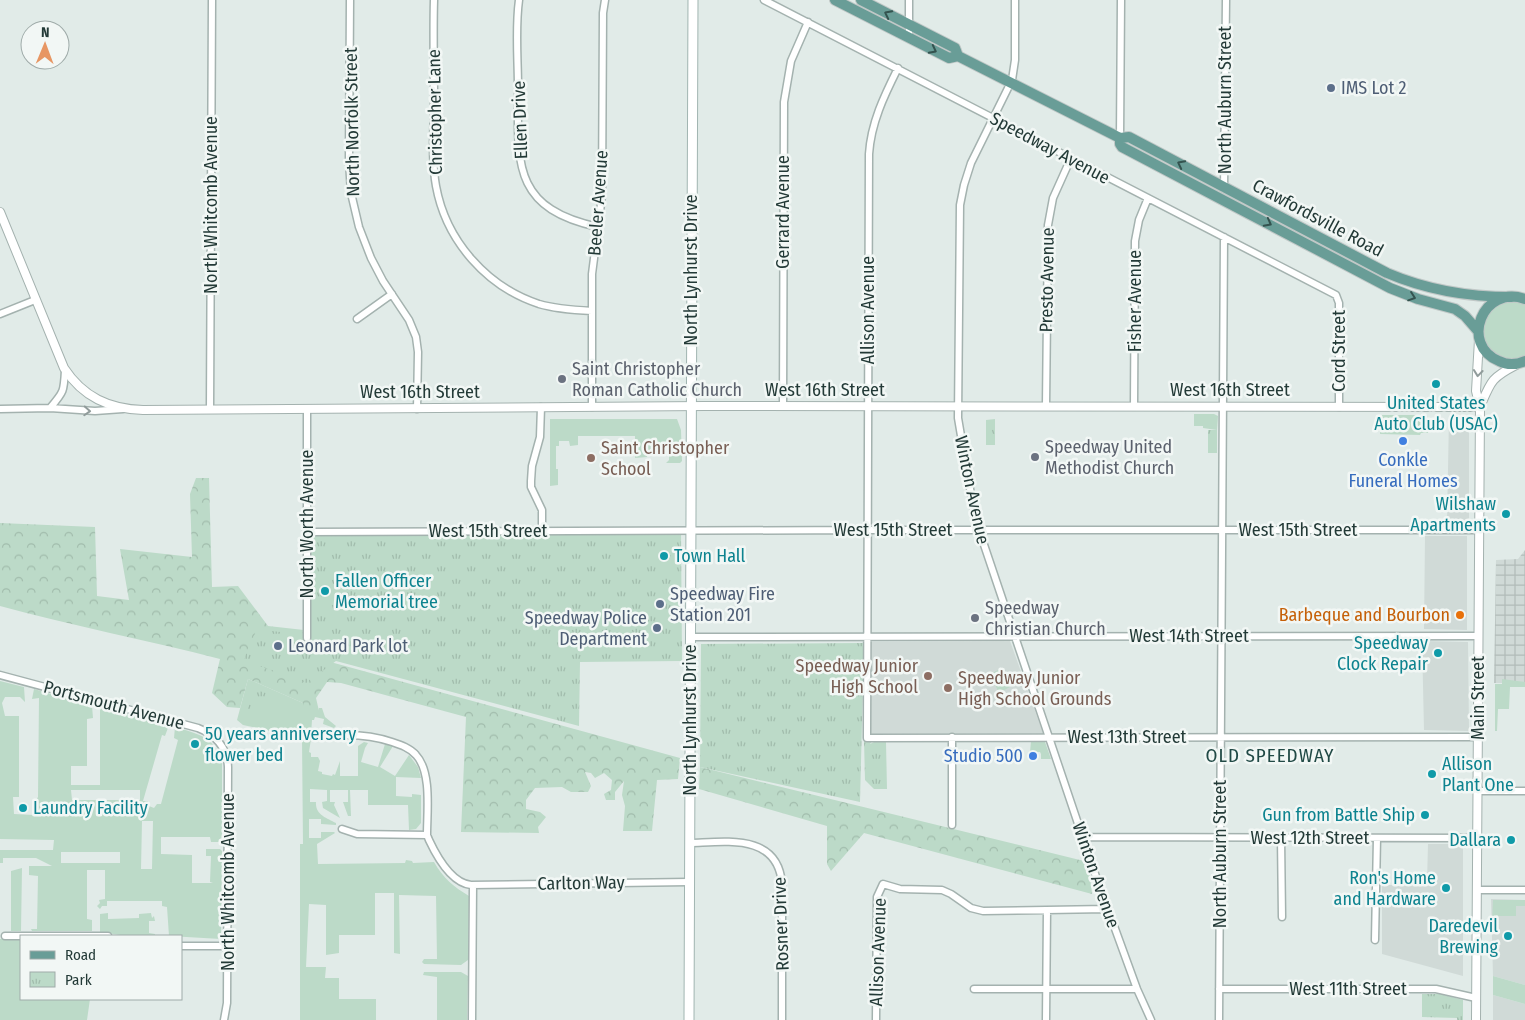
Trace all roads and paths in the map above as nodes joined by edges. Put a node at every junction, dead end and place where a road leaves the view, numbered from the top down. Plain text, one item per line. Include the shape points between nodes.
1 (212, 0) edge
2 (350, 0) edge
3 (434, 0) edge
4 (519, 0) edge
5 (605, 0) edge
6 (693, 0) edge
7 (764, 0) edge
8 (835, 0) edge
9 (861, 0) edge
10 (909, 0) edge
11 (1015, 0) edge
12 (1121, 0) edge
13 (1226, 0) edge
14 (808, 22) junction
15 (909, 25) junction
16 (908, 38) junction
17 (958, 56) junction
18 (898, 68) junction
19 (1011, 84) junction
20 (994, 118) junction
21 (1120, 138) junction
22 (1071, 158) junction
23 (1224, 187) junction
24 (1148, 198) junction
25 (1225, 200) junction
26 (0, 212) edge
27 (598, 227) junction
28 (1224, 237) junction
29 (392, 294) junction
30 (1336, 295) joint
31 (1512, 297) junction
32 (1525, 299) edge
33 (35, 300) junction
34 (592, 311) junction
35 (0, 314) edge
36 (357, 319) dead end
37 (1479, 333) junction
38 (1523, 363) edge
39 (65, 370) junction
40 (691, 406) junction
41 (783, 406) junction
42 (868, 406) junction
43 (958, 406) junction
44 (1046, 406) junction
45 (1134, 406) junction
46 (1223, 406) junction
47 (541, 407) junction
48 (592, 407) junction
49 (1339, 407) junction
50 (1480, 407) junction
51 (50, 408) junction
52 (417, 408) junction
53 (0, 409) edge
54 (124, 409) junction
55 (307, 409) junction
56 (210, 410) junction
57 (868, 530) junction
58 (979, 530) junction
59 (1222, 530) junction
60 (1479, 530) junction
61 (542, 531) junction
62 (690, 531) junction
63 (306, 532) junction
64 (868, 636) junction
65 (1014, 636) junction
66 (1221, 636) junction
67 (1478, 636) junction
68 (690, 637) junction
69 (308, 638) dead end
70 (0, 675) edge
71 (347, 735) dead end
72 (1221, 737) junction
73 (1478, 737) junction
74 (867, 738) joint
75 (952, 738) junction
76 (1049, 738) junction
77 (222, 746) joint
78 (1478, 791) junction
79 (1525, 791) edge
80 (952, 825) dead end
81 (342, 829) dead end
82 (427, 835) junction
83 (1082, 837) junction
84 (1220, 838) junction
85 (1282, 838) junction
86 (1377, 838) junction
87 (1477, 838) junction
88 (690, 843) junction
89 (690, 882) junction
90 (473, 885) junction
91 (1477, 890) junction
92 (1525, 890) edge
93 (1107, 909) junction
94 (1048, 910) junction
95 (1282, 917) dead end
96 (5, 936) dead end
97 (20, 936) edge
98 (1375, 940) dead end
99 (182, 946) edge
100 (227, 946) junction
101 (974, 989) dead end
102 (1137, 989) junction
103 (1219, 989) junction
104 (1046, 990) junction
105 (1476, 998) junction
106 (224, 1020) edge
107 (472, 1020) edge
108 (689, 1020) edge
109 (782, 1020) edge
110 (876, 1020) edge
111 (1046, 1020) edge
112 (1151, 1020) edge
113 (1219, 1020) edge
114 (1476, 1020) edge

1 - 56 street, North Whitcomb Avenue
2 - 29 street, North Norfolk Street via 351,193 366,247
3 - 34 street, Christopher Lane via 434,172 439,198 451,228 477,264 509,290 542,305
4 - 27 street, Ellen Drive via 518,147 523,172 536,196 551,210 567,219
5 - 27 street, Beeler Avenue via 602,196
6 - 40 main road, North Lynhurst Drive
7 - 14 street, Speedway Avenue
8 - 16 main road, Crawfordsville Road
15 -> 9 main road, Crawfordsville Road
10 - 15 street
11 - 19 street via 1015,60
12 - 21 street
13 - 23 street, North Auburn Street
14 - 18 street, Speedway Avenue
14 - 41 street, Gerrard Avenue via 791,62 784,102
15 - 16 street
15 - 17 main road, Crawfordsville Road via 955,48
16 -> 17 main road, Crawfordsville Road via 949,58
17 - 19 main road, Crawfordsville Road
18 - 20 street, Speedway Avenue
18 - 42 street, Allison Avenue via 877,116 870,148
19 - 20 street, Winton Avenue
19 - 21 main road, Crawfordsville Road
20 - 22 street, Speedway Avenue
20 - 43 street, Winton Avenue via 971,163 960,205
23 -> 21 main road, Crawfordsville Road via 1129,137
21 - 25 main road, Crawfordsville Road via 1122,147
22 - 24 street, Speedway Avenue
22 - 44 street, Presto Avenue via 1056,188 1048,225
23 - 25 street, North Auburn Street
23 - 31 main road, Crawfordsville Road via 1399,278 1448,292
24 - 28 street, Speedway Avenue
24 - 45 street, Fisher Avenue via 1135,241
25 -> 37 main road, Crawfordsville Road via 1399,292 1458,311
26 - 33 street
27 - 34 street, Beeler Avenue
28 - 30 street, Speedway Avenue
28 - 46 street, North Auburn Street
29 - 36 street
29 - 52 street, North Norfolk Street via 416,337
30 - 49 street, Cord Street via 1339,305
31 - 32 main road, Crawfordsville Road
31 - 37 main road via 1498,300 1487,308 1480,320
33 - 35 street
33 - 39 street
34 - 48 street, Beeler Avenue
37 - 38 main road, Crawfordsville Road via 1482,346 1492,357 1505,363
37 -> 50 street, Main Street via 1476,391
38 - 50 street, Main Street via 1493,379
39 - 51 street via 62,394
39 - 54 street via 87,394
40 - 41 street, West 16th Street
40 - 48 street, West 16th Street
40 - 62 main road, North Lynhurst Drive
41 - 42 street, West 16th Street
42 - 43 street, West 16th Street
42 - 57 street, Allison Avenue
43 - 44 street, West 16th Street
43 - 58 street, Winton Avenue via 958,426
44 - 45 street, West 16th Street
45 - 46 street, West 16th Street
46 - 49 street, West 16th Street
46 - 59 street, North Auburn Street
47 - 48 street, West 16th Street
47 - 52 street, West 16th Street
47 - 61 street via 540,437 532,466 531,488 542,510
49 - 50 street, West 16th Street
50 - 60 street, Main Street
51 - 53 street, West 16th Street
51 -> 54 street, West 16th Street via 95,412
52 - 55 street, West 16th Street
54 - 56 street, West 16th Street
55 - 56 street, West 16th Street
55 - 63 street, North Worth Avenue
57 - 58 street, West 15th Street
57 - 62 street, West 15th Street
57 - 64 street, Allison Avenue
58 - 59 street, West 15th Street
58 - 65 street, Winton Avenue
59 - 60 street, West 15th Street
59 - 66 street, North Auburn Street
60 - 67 street, Main Street
61 - 62 street, West 15th Street
61 - 63 street, West 15th Street
62 - 68 main road, North Lynhurst Drive
63 - 69 street, North Worth Avenue
64 - 65 street, West 14th Street
64 - 68 street, West 14th Street
64 - 74 street, Allison Avenue
65 - 66 street, West 14th Street
65 - 76 street, Winton Avenue
66 - 67 street, West 14th Street
66 - 72 street, North Auburn Street
67 - 73 street, Main Street
68 - 88 main road, North Lynhurst Drive
70 - 77 street, Portsmouth Avenue via 198,728 212,734
71 - 82 street via 375,737 406,747 417,756 427,785
72 - 73 street, West 13th Street
72 - 76 street, West 13th Street
72 - 84 street, North Auburn Street
73 - 78 street, Main Street
74 - 75 street, West 13th Street
75 - 76 street, West 13th Street
75 - 80 street
76 - 83 street, Winton Avenue
77 - 100 street, North Whitcomb Avenue via 228,767
78 - 79 street
78 - 87 street, Main Street
81 - 82 street via 357,834
82 - 90 street via 453,878 462,884
83 - 84 street, West 12th Street
83 - 93 street, Winton Avenue
84 - 85 street, West 12th Street
84 - 103 street, North Auburn Street
85 - 86 street, West 12th Street
85 - 95 street
86 - 87 street, West 12th Street
86 - 98 street
87 - 91 street, Main Street
88 - 89 main road, North Lynhurst Drive
88 - 109 street, Rosner Drive via 749,843 765,851 777,865 782,884
89 - 90 street, Carlton Way
89 - 108 main road, North Lynhurst Drive
90 - 107 street
91 - 92 street
91 - 105 street, Main Street
93 - 94 street
93 - 102 street, Winton Avenue
94 - 104 street
94 - 110 street, Allison Avenue via 979,910 942,890 900,889 883,884 877,897
96 - 97 street
99 - 100 street
100 - 106 street, North Whitcomb Avenue
101 - 104 street
102 - 104 street
102 - 112 street, Winton Avenue
103 - 105 street, West 11th Street via 1436,988
103 - 113 street, North Auburn Street
104 - 111 street
105 - 114 street, Main Street

